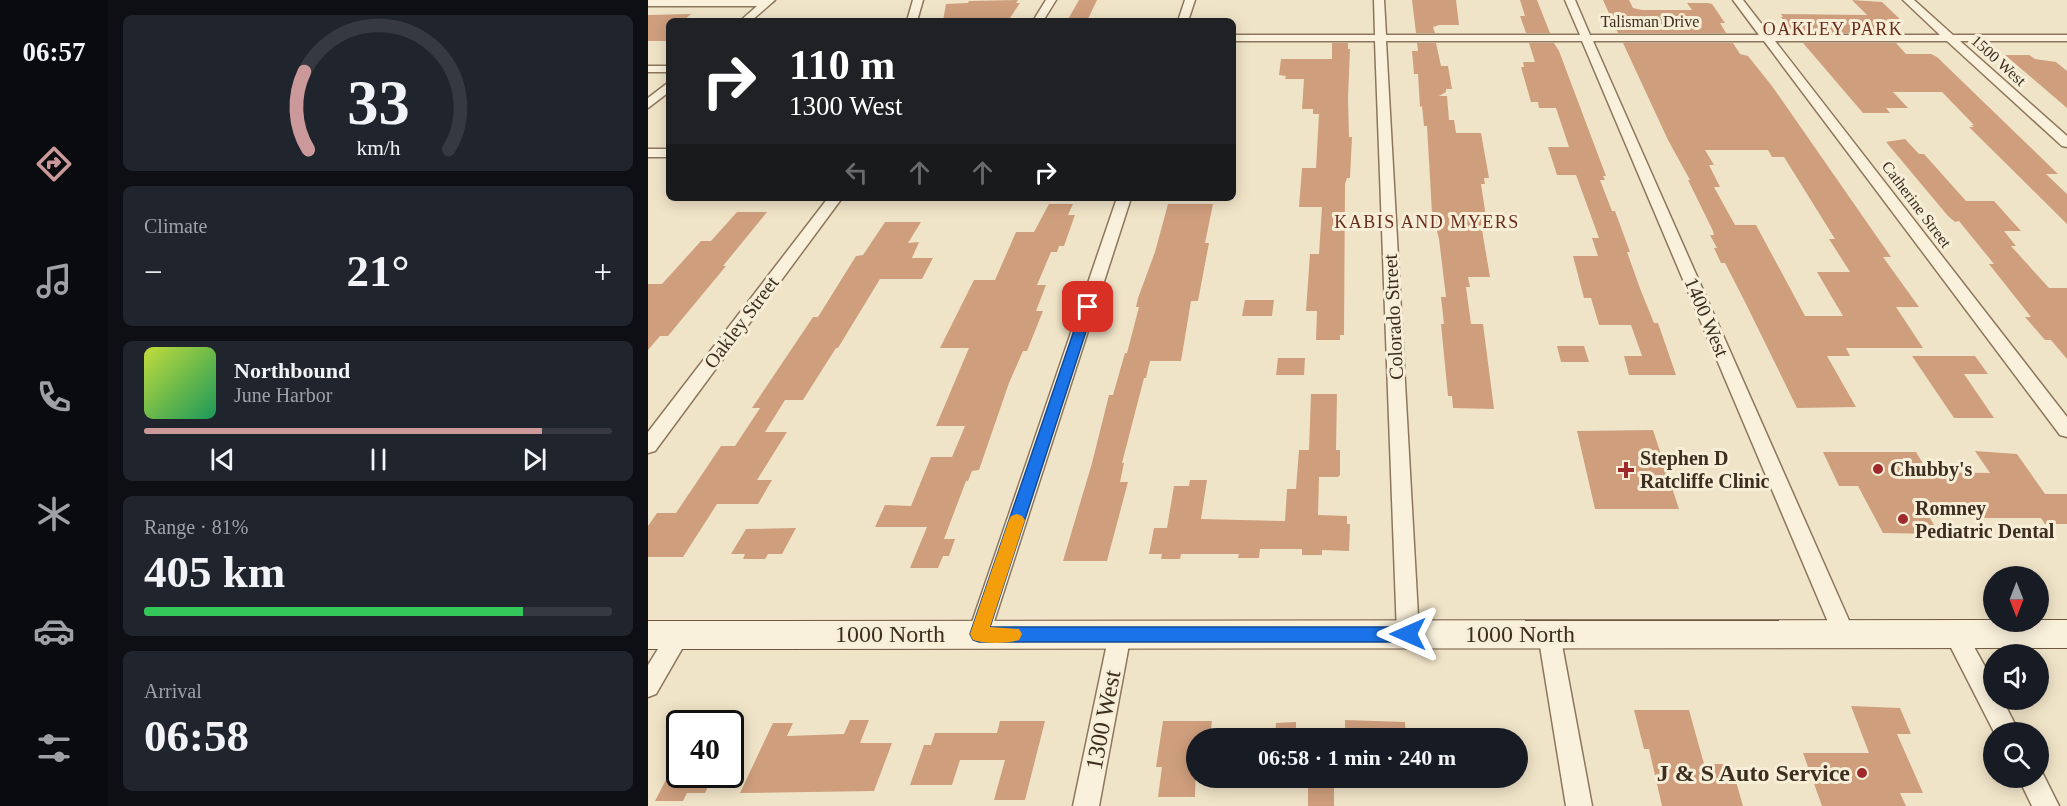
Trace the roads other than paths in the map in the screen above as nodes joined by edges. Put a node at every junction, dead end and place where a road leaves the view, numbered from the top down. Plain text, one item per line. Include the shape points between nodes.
1 (918, 0) edge
2 (1051, 0) edge
3 (1190, 0) edge
4 (1379, 0) edge
5 (1570, 0) edge
6 (1738, 0) edge
7 (1908, 0) edge
8 (768, 1) edge
9 (648, 3) edge
10 (748, 18) edge
11 (913, 18) edge
12 (1040, 18) edge
13 (1184, 18) edge
14 (1236, 38) edge
15 (1380, 38) junction
16 (1587, 38) junction
17 (1767, 38) junction
18 (1950, 38) junction
19 (2067, 38) edge
20 (648, 69) edge
21 (666, 69) edge
22 (666, 89) edge
23 (648, 104) edge
24 (2067, 143) edge
25 (648, 153) edge
26 (666, 153) edge
27 (833, 201) edge
28 (1123, 201) edge
29 (2067, 430) edge
30 (648, 446) edge
31 (979, 634) junction
32 (1120, 634) junction
33 (1408, 634) junction
34 (1549, 634) junction
35 (1844, 634) junction
36 (1955, 634) junction
37 (2067, 634) edge
38 (663, 635) edge
39 (648, 686) edge
40 (2002, 722) edge
41 (2037, 788) edge
42 (1086, 806) edge
43 (1579, 806) edge
44 (2046, 806) edge

1 - 11 street
2 - 12 street
3 - 13 street
4 - 15 street, Colorado Street
5 - 16 street, 1400 West
6 - 17 street, Catherine Street
7 - 18 street, 1500 West
8 - 9 street
8 - 10 street
14 - 15 street, Talisman Drive
15 - 16 street, Talisman Drive
15 - 33 street, Colorado Street
16 - 17 street, Talisman Drive
16 - 35 street, 1400 West
17 - 18 street, Talisman Drive
17 - 29 street, Catherine Street
18 - 19 street, Talisman Drive
18 - 24 street, 1500 West
20 - 21 street
22 - 23 street
25 - 26 street
27 - 30 street, Oakley Street
28 - 31 street
31 - 32 street, 1000 North
31 - 38 street, 1000 North
32 - 33 street, 1000 North
32 - 42 street, 1300 West
33 - 34 street, 1000 North
34 - 35 street, 1000 North
34 - 43 street
35 - 36 street, 1000 North
36 - 37 street, 1000 North
36 - 40 street
38 - 39 street
41 - 44 street

